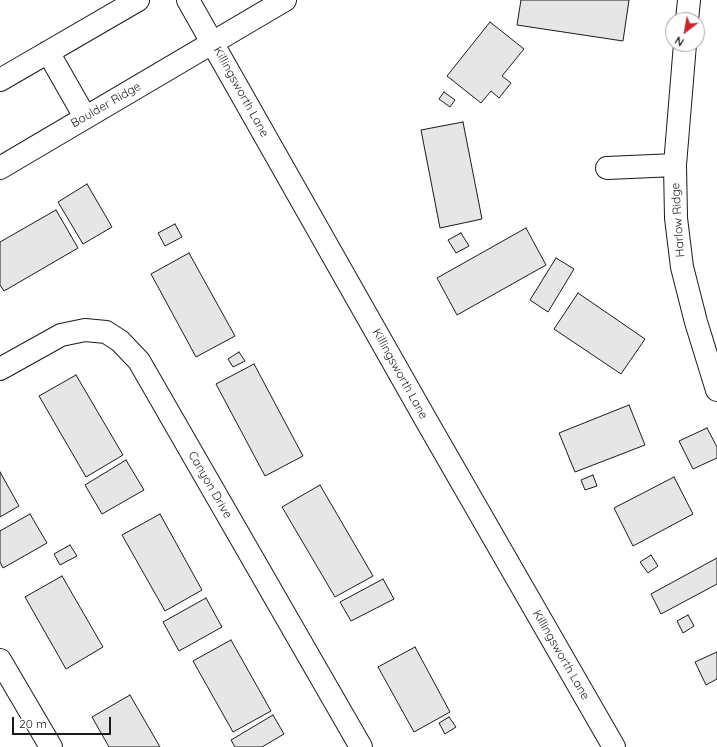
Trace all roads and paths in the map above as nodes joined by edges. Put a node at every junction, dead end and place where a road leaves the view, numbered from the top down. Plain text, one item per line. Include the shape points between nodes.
1 (138, 0) edge
2 (188, 0) edge
3 (285, 0) edge
4 (689, 0) edge
5 (688, 12) edge
6 (213, 42) junction
7 (48, 52) junction
8 (684, 52) edge
9 (0, 80) edge
10 (85, 117) junction
11 (675, 165) junction
12 (0, 168) edge
13 (607, 168) dead end
14 (0, 369) edge
15 (717, 390) edge
16 (0, 660) edge
17 (50, 747) edge
18 (361, 747) edge
19 (614, 747) edge

1 - 7 street
2 - 6 street, Killingsworth Lane
3 - 6 street, Boulder Ridge
4 - 5 street
6 - 10 street, Boulder Ridge
6 - 19 street, Killingsworth Lane
7 - 9 street
7 - 10 street
8 - 11 street, Harlow Ridge
10 - 12 street, Boulder Ridge
11 - 13 street
11 - 15 street, Harlow Ridge via 676,218 682,267
14 - 18 street, Canyon Drive via 61,335 85,330 106,332 120,341 139,360
16 - 17 street

